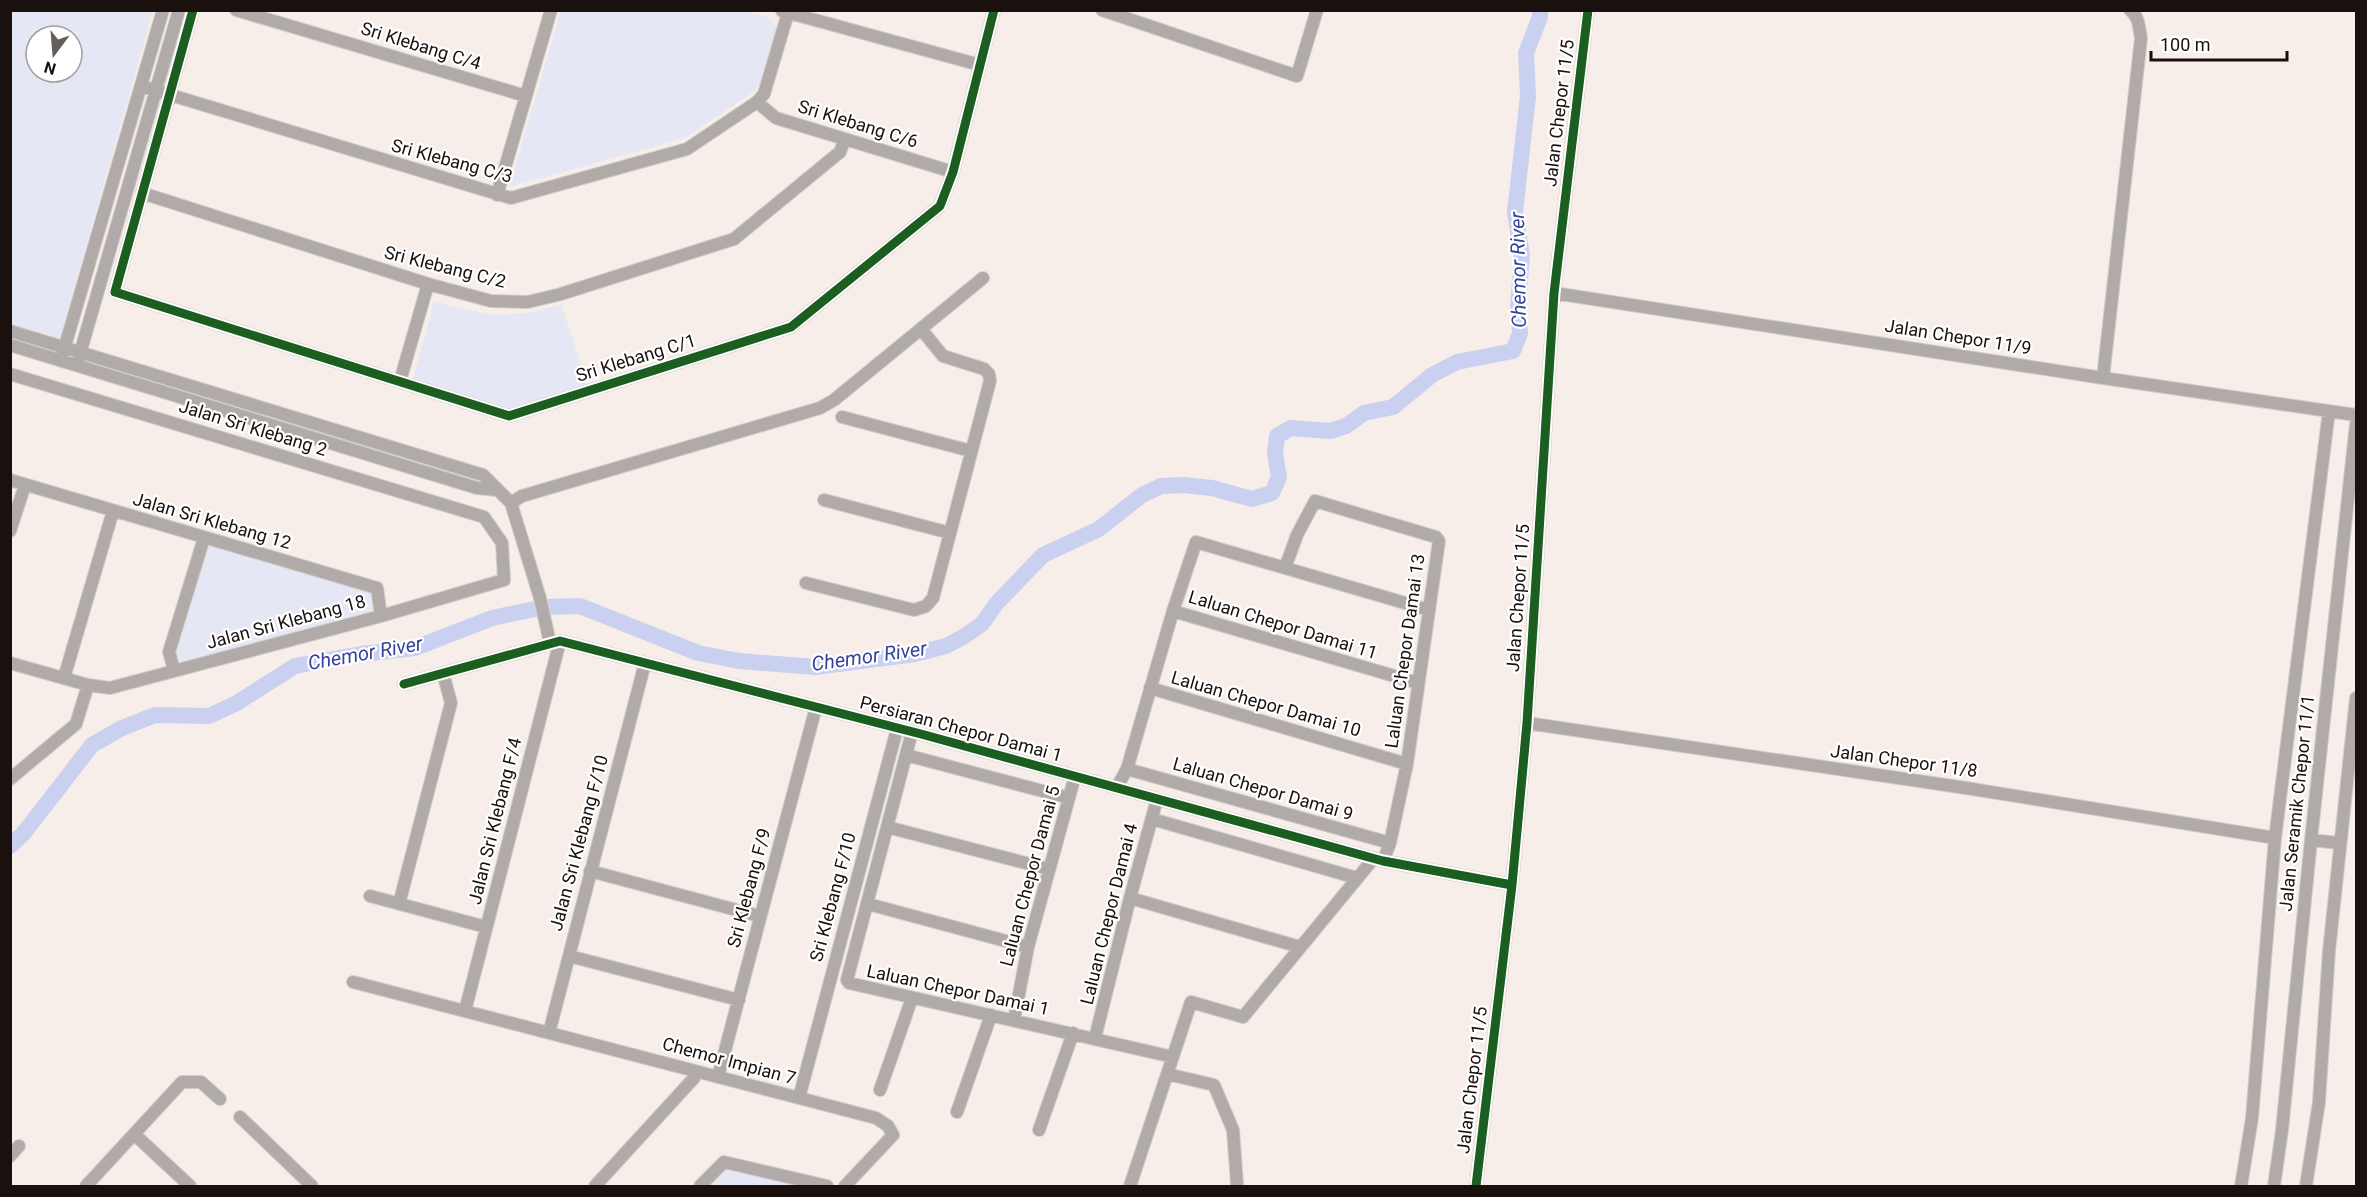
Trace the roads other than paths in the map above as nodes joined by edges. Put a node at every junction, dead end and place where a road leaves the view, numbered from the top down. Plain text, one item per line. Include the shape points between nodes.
1 (163, 10) edge
2 (179, 10) edge
3 (193, 10) edge
4 (236, 10) edge
5 (551, 10) edge
6 (994, 10) edge
7 (1317, 10) edge
8 (1588, 10) edge
9 (2130, 10) edge
10 (1104, 11) edge
11 (784, 12) edge
12 (980, 65) junction
13 (141, 86) junction
14 (156, 91) junction
15 (168, 95) junction
16 (526, 96) junction
17 (757, 102) junction
18 (845, 139) junction
19 (953, 172) junction
20 (142, 193) junction
21 (497, 195) junction
22 (983, 278) dead end
23 (428, 284) junction
24 (1554, 293) junction
25 (921, 329) junction
26 (10, 331) edge
27 (10, 345) edge
28 (65, 347) junction
29 (81, 351) junction
30 (61, 360) junction
31 (77, 364) junction
32 (10, 374) edge
33 (2103, 378) junction
34 (400, 381) junction
35 (2329, 411) junction
36 (2356, 414) edge
37 (842, 417) dead end
38 (2356, 424) edge
39 (971, 451) junction
40 (10, 480) edge
41 (25, 485) junction
42 (496, 490) junction
43 (824, 500) dead end
44 (511, 503) junction
45 (113, 511) junction
46 (484, 517) joint
47 (10, 531) edge
48 (950, 532) junction
49 (204, 538) junction
50 (1285, 568) junction
51 (806, 583) dead end
52 (1429, 610) junction
53 (1173, 611) junction
54 (381, 616) junction
55 (555, 642) junction
56 (10, 663) edge
57 (645, 663) junction
58 (174, 670) junction
59 (443, 673) junction
60 (63, 678) junction
61 (1418, 683) junction
62 (404, 684) dead end
63 (88, 685) junction
64 (1150, 688) junction
65 (2356, 698) edge
66 (816, 707) junction
67 (1527, 723) junction
68 (897, 729) junction
69 (912, 732) junction
70 (906, 755) junction
71 (1407, 764) junction
72 (1127, 769) junction
73 (1075, 776) junction
74 (10, 779) edge
75 (1117, 787) junction
76 (1069, 798) junction
77 (1158, 799) junction
78 (1152, 819) junction
79 (887, 827) junction
80 (2275, 838) junction
81 (2311, 840) junction
82 (1390, 843) junction
83 (2339, 843) junction
84 (1379, 860) junction
85 (1050, 869) junction
86 (590, 871) junction
87 (1357, 878) junction
88 (1512, 885) junction
89 (370, 896) dead end
90 (1130, 898) junction
91 (868, 903) junction
92 (399, 904) junction
93 (759, 916) junction
94 (486, 927) junction
95 (1028, 947) junction
96 (1300, 947) junction
97 (569, 956) junction
98 (353, 982) dead end
99 (912, 998) junction
100 (739, 1000) junction
101 (465, 1011) junction
102 (991, 1015) junction
103 (1014, 1020) junction
104 (549, 1033) junction
105 (1073, 1033) junction
106 (1095, 1038) junction
107 (1173, 1058) junction
108 (1167, 1074) junction
109 (718, 1077) junction
110 (694, 1078) dead end
111 (880, 1090) dead end
112 (799, 1098) junction
113 (220, 1099) dead end
114 (957, 1112) dead end
115 (240, 1118) dead end
116 (1039, 1130) dead end
117 (134, 1134) junction
118 (1237, 1184) dead end
119 (86, 1186) edge
120 (190, 1186) edge
121 (312, 1186) edge
122 (596, 1186) edge
123 (700, 1186) edge
124 (827, 1186) edge
125 (845, 1186) edge
126 (1130, 1186) edge
127 (1476, 1186) edge
128 (2241, 1186) edge
129 (2274, 1186) edge
130 (2306, 1186) edge

1 - 13 street
2 - 14 street
3 - 15 street
4 - 16 street, Sri Klebang C/4
5 - 16 street
6 - 12 street, Sri Klebang C/1
7 - 10 street via 1298,76
8 - 24 street, Jalan Chepor 11/5
9 - 33 street via 2141,38
11 - 12 street
11 - 17 street, Sri Klebang C/3 via 767,87
12 - 19 street, Sri Klebang C/1
13 - 14 street, Sri Klebang C/3
13 - 28 street
14 - 15 street, Sri Klebang C/3
14 - 29 street
15 - 20 street
15 - 21 street, Sri Klebang C/3
16 - 21 street
17 - 18 street, Sri Klebang C/6 via 776,118
17 - 21 street, Sri Klebang C/3 via 687,150 511,198
18 - 19 street, Sri Klebang C/6
18 - 23 street, Sri Klebang C/2 via 840,153 734,239 528,302 491,301
19 - 34 street, Sri Klebang C/1 via 940,206 791,327 509,416
20 - 23 street, Sri Klebang C/2
20 - 34 street, Sri Klebang C/1 via 115,292
22 - 25 street
23 - 34 street
24 - 33 street, Jalan Chepor 11/9
24 - 67 street, Jalan Chepor 11/5
25 - 39 street via 943,356 989,374
25 - 44 street via 820,408 522,496
26 - 28 street
27 - 30 street
28 - 29 street
28 - 30 street
29 - 31 street
29 - 42 street via 483,475
30 - 31 street
31 - 42 street
32 - 46 street, Jalan Sri Klebang 2
33 - 35 street, Jalan Chepor 11/9
35 - 36 street, Jalan Chepor 11/9
35 - 80 street
37 - 39 street
38 - 81 street, Jalan Seramik Chepor 11/1
39 - 48 street
40 - 41 street, Jalan Sri Klebang 12
41 - 45 street, Jalan Sri Klebang 12
41 - 47 street
42 - 44 street
43 - 48 street
44 - 55 street
45 - 49 street, Jalan Sri Klebang 12
45 - 60 street
46 - 54 street, Jalan Sri Klebang 18 via 502,543 504,580
48 - 51 street via 933,598 926,606 914,610
49 - 54 street, Jalan Sri Klebang 12 via 377,588
49 - 58 street via 169,652
50 - 52 street
50 - 52 street, Laluan Chepor Damai 13 via 1312,503 1319,502 1436,537 1439,541
50 - 53 street via 1196,542
52 - 61 street, Laluan Chepor Damai 13
53 - 61 street, Laluan Chepor Damai 11
53 - 64 street
54 - 58 street, Jalan Sri Klebang 18
55 - 57 street, Persiaran Chepor Damai 1
55 - 59 street
55 - 94 street, Jalan Sri Klebang F/4
56 - 60 street, Jalan Sri Klebang 18
57 - 66 street, Persiaran Chepor Damai 1
57 - 86 street, Jalan Sri Klebang F/10
58 - 63 street, Jalan Sri Klebang 18 via 110,688
59 - 62 street
59 - 92 street via 451,703
60 - 63 street, Jalan Sri Klebang 18
61 - 71 street, Laluan Chepor Damai 13
63 - 74 street via 76,724
64 - 71 street, Laluan Chepor Damai 10
64 - 72 street
65 - 83 street
66 - 68 street, Persiaran Chepor Damai 1
66 - 93 street, Sri Klebang F/9
67 - 80 street, Jalan Chepor 11/8
67 - 88 street, Jalan Chepor 11/5
68 - 69 street, Persiaran Chepor Damai 1
68 - 112 street, Sri Klebang F/10
69 - 70 street, Laluan Chepor Damai 1
69 - 73 street, Persiaran Chepor Damai 1
70 - 76 street
70 - 79 street, Laluan Chepor Damai 1
71 - 82 street, Laluan Chepor Damai 13
72 - 75 street
72 - 82 street, Laluan Chepor Damai 9
73 - 75 street, Persiaran Chepor Damai 1
73 - 76 street, Laluan Chepor Damai 5
75 - 77 street, Persiaran Chepor Damai 1
76 - 85 street, Laluan Chepor Damai 5
77 - 78 street, Laluan Chepor Damai 4
77 - 84 street, Persiaran Chepor Damai 1
78 - 87 street
78 - 90 street, Laluan Chepor Damai 4
79 - 85 street
79 - 91 street, Laluan Chepor Damai 1
80 - 128 street via 2252,1118
81 - 83 street
81 - 129 street, Jalan Seramik Chepor 11/1
82 - 84 street, Laluan Chepor Damai 13
83 - 130 street via 2319,1102
84 - 87 street
84 - 88 street, Persiaran Chepor Damai 1
85 - 95 street, Laluan Chepor Damai 5
86 - 93 street
86 - 97 street, Jalan Sri Klebang F/10
87 - 96 street
88 - 127 street, Jalan Chepor 11/5
89 - 92 street
90 - 96 street
90 - 106 street, Laluan Chepor Damai 4
91 - 95 street
91 - 99 street, Laluan Chepor Damai 1 via 847,980 852,985
92 - 94 street
93 - 100 street, Sri Klebang F/9
94 - 101 street, Jalan Sri Klebang F/4
95 - 103 street, Laluan Chepor Damai 5
96 - 107 street via 1243,1017 1191,1002
97 - 100 street
97 - 104 street, Jalan Sri Klebang F/10
98 - 101 street, Chemor Impian 7
99 - 102 street, Laluan Chepor Damai 1
99 - 111 street
100 - 109 street, Sri Klebang F/9
101 - 104 street, Chemor Impian 7
102 - 103 street, Laluan Chepor Damai 1
102 - 114 street
103 - 105 street, Laluan Chepor Damai 1
104 - 109 street, Chemor Impian 7
105 - 106 street, Laluan Chepor Damai 1
105 - 116 street
106 - 107 street, Laluan Chepor Damai 1
107 - 108 street
108 - 118 street via 1214,1085 1233,1130
108 - 126 street
109 - 112 street, Chemor Impian 7
110 - 122 street
112 - 125 street, Chemor Impian 7 via 876,1118 893,1135
113 - 117 street via 201,1082 185,1081
115 - 121 street
117 - 119 street
117 - 120 street
123 - 124 street via 724,1162

